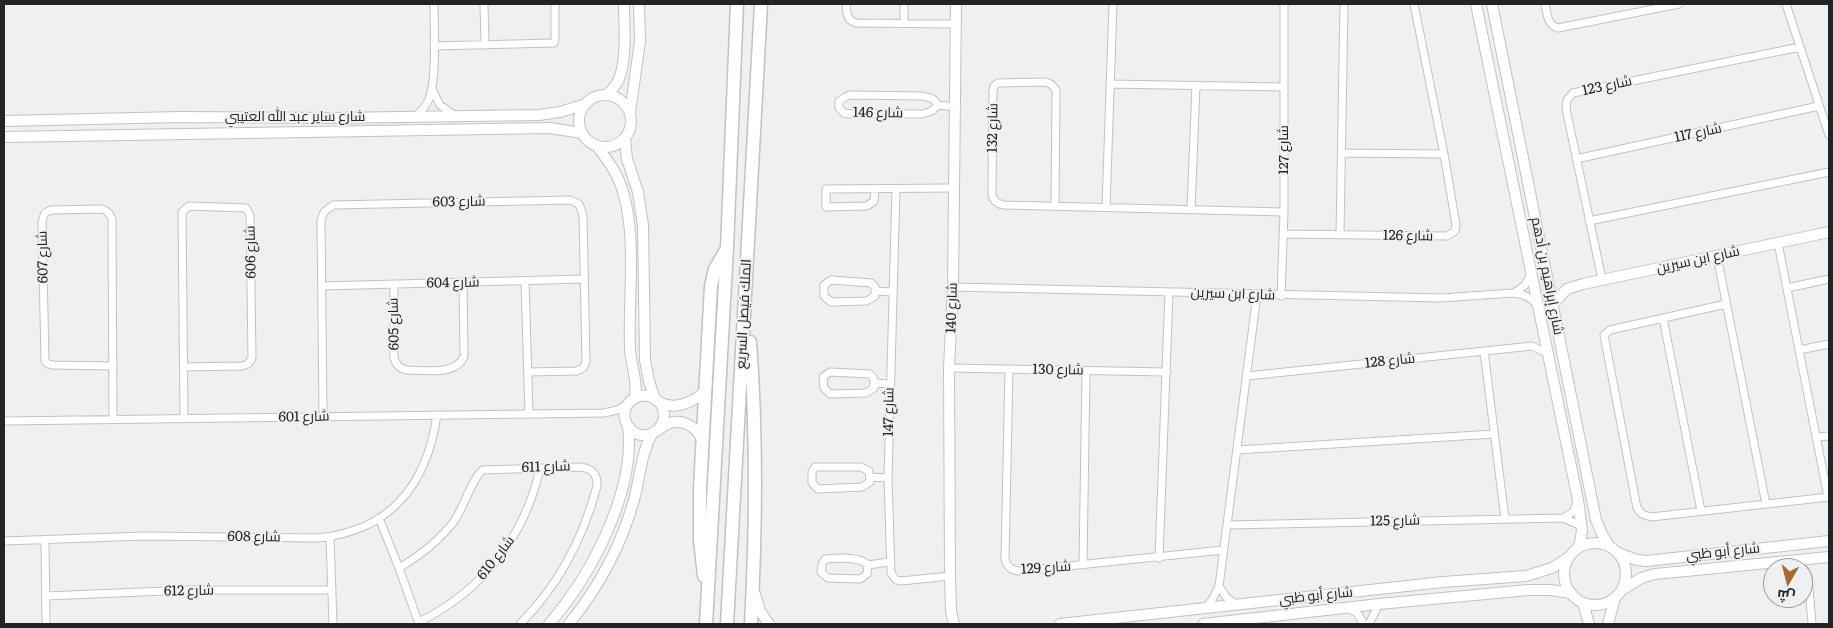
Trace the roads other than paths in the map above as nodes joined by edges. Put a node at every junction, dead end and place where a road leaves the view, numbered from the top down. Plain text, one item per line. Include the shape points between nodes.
1 (434, 4) edge
2 (484, 4) edge
3 (555, 4) edge
4 (624, 4) edge
5 (639, 4) edge
6 (730, 4) edge
7 (737, 4) edge
8 (761, 4) edge
9 (846, 4) edge
10 (904, 4) edge
11 (956, 4) edge
12 (1113, 4) edge
13 (1284, 4) edge
14 (1344, 4) edge
15 (1414, 4) edge
16 (1476, 4) edge
17 (1492, 4) edge
18 (1545, 4) edge
19 (1679, 4) edge
20 (1786, 4) edge
21 (904, 23) junction
22 (956, 24) junction
23 (485, 45) junction
24 (434, 46) junction
25 (1800, 47) junction
26 (1506, 68) junction
27 (1490, 72) junction
28 (735, 73) junction
29 (1110, 84) junction
30 (1196, 85) junction
31 (1284, 87) junction
32 (432, 88) junction
33 (1510, 92) junction
34 (606, 95) junction
35 (1494, 96) junction
36 (586, 104) junction
37 (938, 105) junction
38 (1819, 106) junction
39 (956, 107) junction
40 (630, 113) junction
41 (455, 116) junction
42 (266, 117) junction
43 (414, 117) junction
44 (4, 121) edge
45 (582, 132) junction
46 (216, 134) junction
47 (1829, 135) edge
48 (4, 137) edge
49 (625, 138) junction
50 (596, 145) junction
51 (1342, 153) junction
52 (1444, 154) junction
53 (1576, 159) junction
54 (1829, 172) edge
55 (953, 188) junction
56 (875, 189) junction
57 (896, 189) junction
58 (1055, 206) junction
59 (1106, 207) junction
60 (1191, 210) junction
61 (1284, 212) junction
62 (1590, 222) junction
63 (1829, 232) edge
64 (1283, 234) junction
65 (1340, 235) junction
66 (1778, 243) junction
67 (727, 248) junction
68 (1716, 256) junction
69 (1531, 275) junction
70 (1547, 277) junction
71 (584, 279) junction
72 (1602, 280) junction
73 (1829, 280) edge
74 (525, 281) junction
75 (463, 283) junction
76 (394, 284) junction
77 (322, 286) junction
78 (953, 287) junction
79 (1787, 288) junction
80 (1566, 289) junction
81 (875, 291) junction
82 (892, 292) junction
83 (1169, 292) junction
84 (1513, 293) junction
85 (1257, 295) junction
86 (1281, 296) junction
87 (746, 299) junction
88 (1553, 304) junction
89 (1726, 304) junction
90 (1537, 306) junction
91 (1663, 318) junction
92 (1542, 332) junction
93 (1829, 344) edge
94 (1532, 346) junction
95 (1800, 350) junction
96 (1484, 351) junction
97 (1547, 353) junction
98 (113, 366) junction
99 (184, 367) junction
100 (949, 368) junction
101 (1008, 369) junction
102 (1086, 371) junction
103 (528, 372) junction
104 (1167, 372) junction
105 (1247, 376) junction
106 (874, 383) junction
107 (890, 384) junction
108 (704, 391) junction
109 (632, 400) junction
110 (658, 400) junction
111 (604, 413) junction
112 (528, 414) junction
113 (437, 415) junction
114 (323, 416) junction
115 (184, 418) junction
116 (113, 419) junction
117 (4, 421) edge
118 (627, 423) junction
119 (656, 431) junction
120 (1494, 434) junction
121 (1829, 436) edge
122 (1816, 437) junction
123 (702, 439) junction
124 (1237, 450) junction
125 (540, 468) junction
126 (870, 477) junction
127 (888, 478) junction
128 (1829, 497) edge
129 (1578, 500) junction
130 (1766, 504) junction
131 (1701, 511) junction
132 (379, 518) junction
133 (1563, 518) junction
134 (1505, 519) junction
135 (1226, 525) junction
136 (1582, 526) junction
137 (330, 537) junction
138 (45, 540) junction
139 (4, 541) edge
140 (1829, 541) edge
141 (1579, 547) junction
142 (1223, 550) junction
143 (1614, 550) junction
144 (1829, 557) edge
145 (1159, 558) junction
146 (1568, 558) junction
147 (1813, 558) edge
148 (1816, 558) junction
149 (889, 562) junction
150 (1763, 563) edge
151 (1813, 563) edge
152 (868, 565) junction
153 (1082, 566) junction
154 (399, 568) junction
155 (950, 576) junction
156 (1443, 582) junction
157 (753, 586) junction
158 (1219, 586) junction
159 (332, 590) junction
160 (1570, 593) junction
161 (708, 594) junction
162 (1618, 594) junction
163 (46, 596) junction
164 (1446, 597) junction
165 (1583, 603) junction
166 (1379, 604) junction
167 (1237, 605) junction
168 (1347, 608) junction
169 (1811, 608) edge
170 (1204, 609) junction
171 (951, 611) junction
172 (419, 623) edge
173 (46, 624) edge
174 (333, 624) edge
175 (520, 624) edge
176 (549, 624) edge
177 (569, 624) edge
178 (706, 624) edge
179 (727, 624) edge
180 (751, 624) edge
181 (769, 624) edge
182 (947, 624) edge
183 (954, 624) edge
184 (1060, 624) edge
185 (1203, 624) edge
186 (1364, 624) edge
187 (1369, 624) edge
188 (1589, 624) edge
189 (1608, 624) edge
190 (1812, 624) edge

1 - 24 street
2 - 23 street
3 - 23 street via 554,43
4 - 34 street via 620,76
5 - 40 street via 640,41
6 - 28 highway
7 - 28 highway, الملك فيصل السريع
8 - 87 highway, الملك فيصل السريع
9 - 21 street via 847,17 856,23
10 - 21 street
11 - 22 street, شارع 140
12 - 29 street
13 - 31 street, شارع 127
14 - 51 street
15 - 52 street, شارع 126
16 - 27 street, شارع إبراهيم بن أدهم
17 - 26 street, شارع إبراهيم بن أدهم
18 - 19 street via 1550,24 1555,28
20 - 25 street
21 - 22 street
22 - 39 street, شارع 140
23 - 24 street
24 - 32 street
25 - 38 street
25 - 53 street, شارع 123 via 1573,93 1567,100 1566,109
26 - 27 street via 1500,76
26 - 33 street, شارع إبراهيم بن أدهم
27 - 35 street, شارع إبراهيم بن أدهم
28 - 67 highway, الملك فيصل السريع
29 - 30 street
29 - 59 street
30 - 31 street
30 - 60 street
31 - 61 street, شارع 127
32 - 41 street via 440,105
32 - 43 street via 425,106
33 - 35 street via 1500,90
33 - 70 street, شارع إبراهيم بن أدهم
34 - 36 street via 591,99
34 - 40 street via 621,100
35 - 69 street, شارع إبراهيم بن أدهم
36 - 41 street, شارع ساير عبد الله العتيبي via 549,114
36 - 45 street via 580,118
37 - 37 street, شارع 146 via 933,99 923,96 848,95 839,101 839,108 850,114 922,114 932,112
37 - 39 street, شارع 146
38 - 47 street
38 - 53 street, شارع 117
39 - 55 street, شارع 140
40 - 49 street via 632,122
41 - 43 street, شارع ساير عبد الله العتيبي
42 - 43 street, شارع ساير عبد الله العتيبي
42 - 44 street, شارع ساير عبد الله العتيبي
42 - 46 street via 260,129 228,130
45 - 46 street, شارع ساير عبد الله العتيبي via 550,128
45 - 50 street
46 - 48 street, شارع ساير عبد الله العتيبي
49 - 50 street via 612,146
49 - 110 street via 626,159 642,214 646,360 649,380
50 - 109 street via 619,182 628,217 630,349 636,385
51 - 52 street
51 - 65 street
52 - 65 street, شارع 126 via 1456,225 1453,234
53 - 62 street, شارع 123
54 - 62 street
55 - 57 street
55 - 78 street, شارع 140
56 - 56 street via 826,189 826,206 868,206 874,201
56 - 57 street
57 - 82 street, شارع 147
58 - 58 street, شارع 132 via 1056,90 1045,82 998,83 993,91 992,197 1001,205
58 - 59 street, شارع 132
59 - 60 street, شارع 132
60 - 61 street, شارع 132
61 - 64 street, شارع 127
62 - 72 street, شارع 123
63 - 66 street, شارع ابن سيرين
64 - 65 street, شارع 126
64 - 86 street, شارع 127
66 - 68 street, شارع ابن سيرين
66 - 79 street
67 - 108 highway via 715,269 711,286
67 - 161 highway, الملك فيصل السريع
68 - 72 street, شارع ابن سيرين
68 - 89 street
69 - 84 street via 1524,286
69 - 90 street, شارع إبراهيم بن أدهم
70 - 80 street
70 - 88 street, شارع إبراهيم بن أدهم
71 - 74 street, شارع 604
71 - 77 street, شارع 603 via 583,211 574,201 340,204 329,207 322,216
71 - 103 street, شارع 603 via 585,365 577,371
72 - 80 street, شارع ابن سيرين
73 - 79 street
74 - 75 street, شارع 604
74 - 103 street
75 - 76 street, شارع 604
75 - 76 street, شارع 605 via 464,356 458,366 407,370 401,368 394,358
76 - 77 street, شارع 604
77 - 114 street, شارع 603
78 - 83 street, شارع ابن سيرين
78 - 100 street, شارع 140
79 - 95 street
80 - 88 street
81 - 81 street via 874,285 865,282 830,280 824,285 824,296 831,302 867,302
81 - 82 street
82 - 107 street, شارع 147
83 - 85 street, شارع ابن سيرين
83 - 104 street
84 - 86 street, شارع ابن سيرين via 1441,298
84 - 90 street, شارع ابن سيرين via 1525,295
85 - 86 street, شارع ابن سيرين
85 - 105 street
87 - 157 highway via 753,414
87 - 179 highway, الملك فيصل السريع
88 - 143 street, شارع إبراهيم بن أدهم via 1596,520
89 - 91 street
89 - 130 street
90 - 92 street, شارع إبراهيم بن أدهم
91 - 131 street
91 - 131 street via 1610,330 1604,335 1636,505 1648,517
92 - 94 street
92 - 97 street, شارع إبراهيم بن أدهم
93 - 95 street
94 - 96 street, شارع 128
94 - 97 street
95 - 122 street
96 - 105 street, شارع 128
96 - 120 street
97 - 129 street, شارع إبراهيم بن أدهم
98 - 98 street, شارع 607 via 111,217 102,209 50,210 42,222 45,361 53,366
98 - 116 street, شارع 607
99 - 99 street, شارع 606 via 182,212 189,206 246,208 250,216 252,358 242,366
99 - 115 street, شارع 606
100 - 101 street, شارع 130
100 - 155 street, شارع 140
101 - 102 street, شارع 130
101 - 153 street, شارع 129 via 1006,563 1016,571
102 - 104 street, شارع 130
102 - 153 street
103 - 112 street
104 - 145 street
105 - 124 street
106 - 106 street via 873,377 864,373 830,372 823,377 824,390 830,394 866,393 873,390
106 - 107 street
107 - 127 street, شارع 147
108 - 110 street via 684,404
108 - 123 highway
109 - 110 street via 649,396
109 - 111 street, شارع 601 via 617,410
109 - 118 street via 626,410
110 - 119 street via 665,416
111 - 112 street, شارع 601
111 - 118 street, شارع 601
112 - 113 street, شارع 601
113 - 114 street, شارع 601
113 - 132 street, شارع 608 via 431,447 418,478 402,499
114 - 115 street, شارع 601
115 - 116 street, شارع 601
116 - 117 street, شارع 601
118 - 119 street via 636,433 647,435
118 - 176 street via 629,448 608,529 581,581
119 - 123 street via 667,424 681,422 692,426
119 - 177 street via 645,450 634,500 618,545 598,585
120 - 124 street
120 - 134 street
121 - 122 street
122 - 128 street
123 - 161 highway via 700,540
124 - 135 street
125 - 154 street, شارع 611 via 487,469 480,472 463,507 447,529 422,553
125 - 172 street, شارع 610 via 534,494 523,519 498,560 465,594
125 - 175 street, شارع 611 via 585,467 595,474 597,486 583,530 568,562
126 - 126 street via 869,471 861,467 818,467 812,472 812,482 818,488 862,487 869,484
126 - 127 street
127 - 149 street, شارع 147
128 - 130 street
129 - 133 street via 1573,512
129 - 136 street, شارع إبراهيم بن أدهم
130 - 131 street
132 - 137 street, شارع 608 via 355,530
132 - 154 street
133 - 134 street, شارع 125
133 - 136 street, شارع 125
134 - 135 street, شارع 125
135 - 142 street
136 - 141 street, شارع إبراهيم بن أدهم
137 - 138 street, شارع 608 via 144,536
137 - 159 street
138 - 139 street, شارع 608
138 - 163 street
140 - 143 street, شارع أبو ظبي via 1646,561
141 - 143 street via 1592,543
141 - 146 street
142 - 145 street, شارع 129
142 - 158 street
143 - 162 street via 1626,571 1626,581
144 - 148 street, شارع أبو ظبي
145 - 153 street, شارع 129
146 - 156 street, شارع أبو ظبي via 1552,568 1526,576
146 - 160 street via 1564,576
147 - 148 street, شارع أبو ظبي
148 - 151 street
149 - 152 street
149 - 155 street via 892,576 900,581
150 - 162 street, شارع أبو ظبي via 1655,574 1634,581
152 - 152 street via 858,560 828,559 823,562 821,572 828,578 860,579 866,576
154 - 172 street
155 - 171 street, شارع 140
156 - 164 street via 1450,591
156 - 167 street, شارع أبو ظبي
157 - 180 highway
157 - 181 street via 760,611
158 - 167 street
158 - 170 street
159 - 163 street, شارع 612 via 189,590
159 - 174 street
160 - 164 street, شارع أبو ظبي via 1539,589
160 - 165 street
161 - 178 highway, الملك فيصل السريع
162 - 165 street via 1600,605
162 - 189 street
163 - 173 street
164 - 166 street, شارع أبو ظبي
165 - 188 street
166 - 168 street, شارع أبو ظبي
166 - 187 street
167 - 170 street, شارع أبو ظبي
168 - 185 street, شارع أبو ظبي
168 - 186 street via 1357,613
169 - 190 street
170 - 184 street, شارع أبو ظبي
171 - 182 street, شارع 140
171 - 183 street, شارع 140

